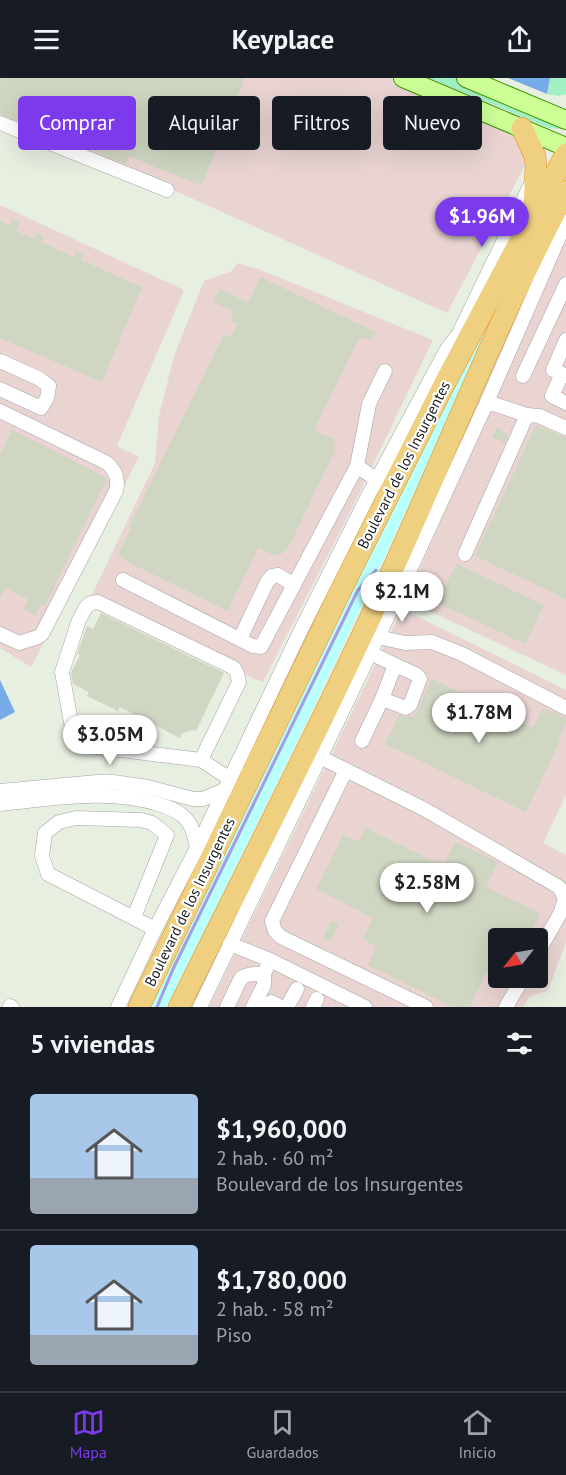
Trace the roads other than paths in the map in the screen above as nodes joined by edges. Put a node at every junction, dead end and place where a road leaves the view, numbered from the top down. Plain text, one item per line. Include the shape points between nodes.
1 (402, 78) edge
2 (467, 78) edge
3 (566, 120) edge
4 (0, 123) edge
5 (522, 128) junction
6 (566, 147) edge
7 (566, 154) edge
8 (536, 174) junction
9 (166, 190) dead end
10 (566, 190) edge
11 (534, 214) junction
12 (566, 222) edge
13 (566, 284) edge
14 (562, 300) edge
15 (477, 320) junction
16 (457, 336) junction
17 (566, 340) edge
18 (531, 360) junction
19 (0, 361) edge
20 (385, 371) dead end
21 (560, 373) edge
22 (523, 376) dead end
23 (0, 389) edge
24 (487, 402) junction
25 (566, 403) edge
26 (0, 411) edge
27 (527, 415) junction
28 (566, 428) edge
29 (357, 466) junction
30 (377, 480) junction
31 (465, 554) dead end
32 (123, 580) dead end
33 (294, 585) junction
34 (0, 634) edge
35 (378, 637) junction
36 (240, 639) junction
37 (370, 653) junction
38 (395, 665) junction
39 (382, 699) junction
40 (566, 708) edge
41 (362, 741) dead end
42 (320, 757) junction
43 (201, 760) junction
44 (346, 770) junction
45 (227, 784) junction
46 (0, 791) edge
47 (30, 795) junction
48 (0, 804) edge
49 (196, 848) junction
50 (134, 917) junction
51 (155, 929) junction
52 (548, 935) edge
53 (230, 944) junction
54 (270, 960) junction
55 (264, 974) junction
56 (517, 988) edge
57 (297, 989) dead end
58 (118, 1007) edge
59 (139, 1007) edge
60 (179, 1007) edge
61 (200, 1007) edge
62 (227, 1007) edge
63 (253, 1007) edge
64 (262, 1007) edge
65 (281, 1007) edge
66 (286, 1007) edge
67 (365, 1007) edge
68 (426, 1007) edge
69 (506, 1007) edge

1 - 5 main road
2 - 3 main road
4 - 9 street
5 - 6 main road
5 - 8 highway via 535,156
7 - 11 highway, Boulevard de los Insurgentes
8 - 11 highway
8 - 16 street
10 - 60 highway, Boulevard de los Insurgentes via 519,283 344,673
11 - 15 highway, Boulevard de los Insurgentes
12 - 24 street
13 - 14 street
14 - 18 street
15 - 16 street
15 - 59 highway, Boulevard de los Insurgentes
16 - 30 street via 439,361
17 - 21 street
18 - 21 street
18 - 22 street
19 - 23 street via 49,386 41,408
20 - 29 street via 369,404
21 - 25 street via 552,396
24 - 27 street
24 - 35 street
26 - 34 street via 107,464 115,473 117,485 42,634 19,643
27 - 28 street
27 - 31 street
29 - 30 street
29 - 33 street
30 - 45 street
32 - 36 street
33 - 36 street via 261,647
33 - 36 street via 278,575 272,576
35 - 37 street
35 - 40 street via 405,643 432,642
37 - 38 street
37 - 42 street
38 - 39 street
38 - 39 street via 420,679 406,708
39 - 41 street
42 - 44 street
42 - 53 street
43 - 43 street via 96,747 75,739 62,672 79,620 91,603 98,602 234,668 239,682
43 - 45 street
44 - 52 street via 424,809 559,887 565,898
44 - 68 street via 272,921 275,931
45 - 47 street via 203,799 112,782
45 - 49 street
46 - 47 street
47 - 48 street
47 - 49 street via 146,800 175,810 186,819
49 - 51 street
50 - 50 street via 48,873 42,856 45,832 59,822 76,818 141,820 167,835
50 - 51 street
51 - 58 street
53 - 54 street
53 - 61 street
54 - 55 street
54 - 67 street
55 - 62 street via 241,978
55 - 63 street via 264,986
56 - 69 street
57 - 66 street
64 - 65 street via 271,1002

